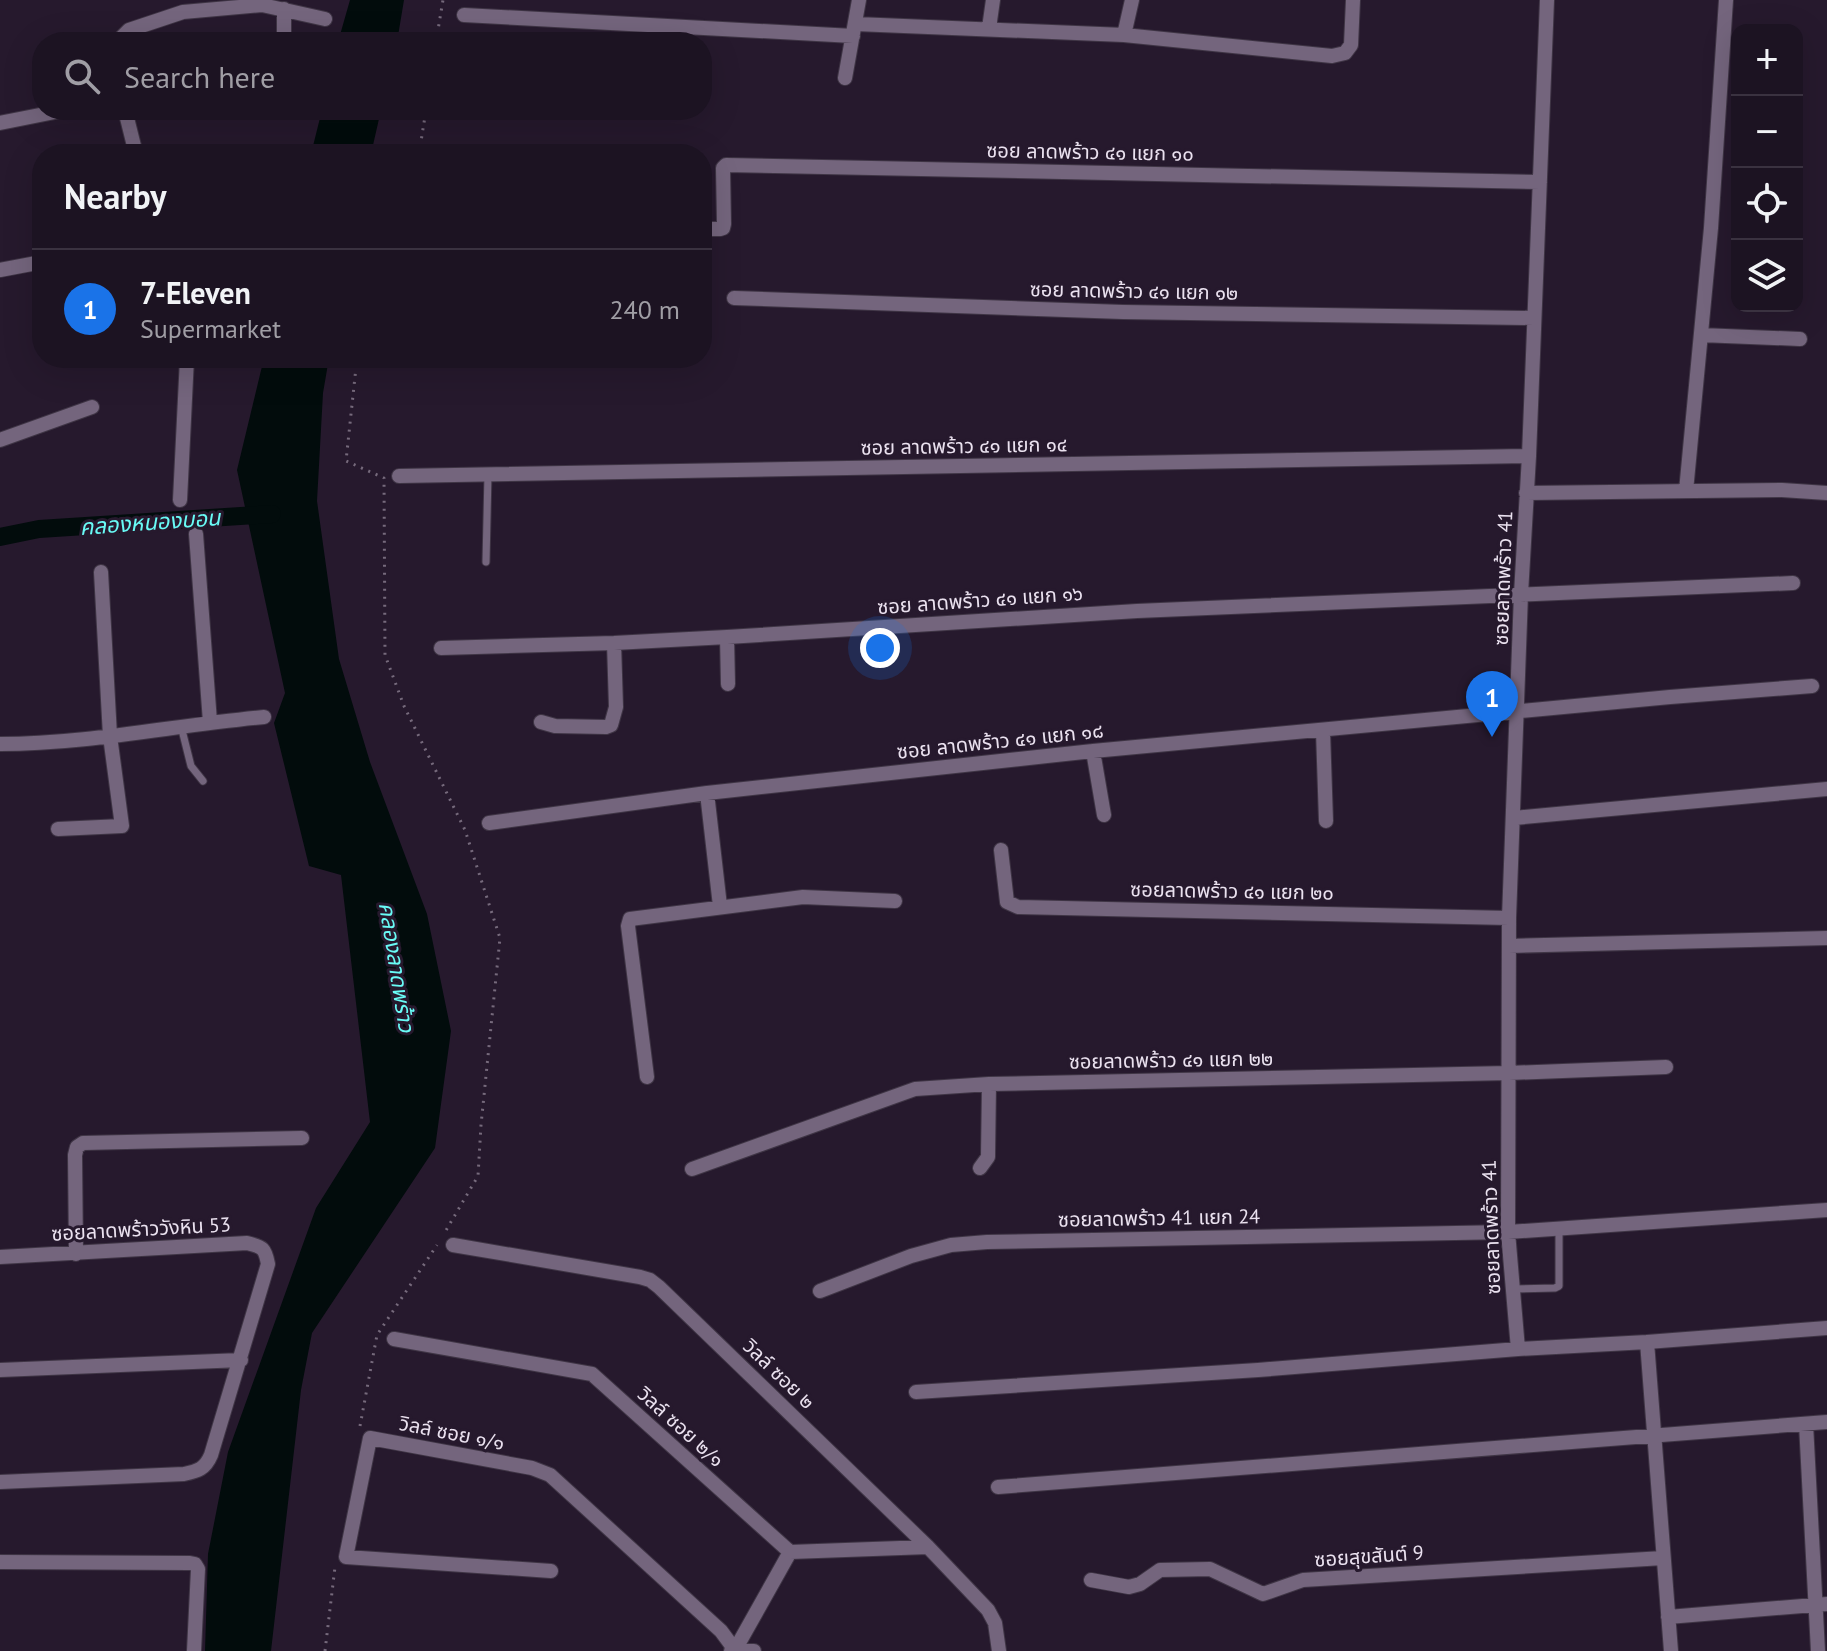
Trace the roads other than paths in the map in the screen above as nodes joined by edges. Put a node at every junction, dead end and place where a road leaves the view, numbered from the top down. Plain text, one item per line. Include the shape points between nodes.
1 (859, 0) edge
2 (993, 0) edge
3 (1132, 0) edge
4 (1353, 0) edge
5 (1547, 0) edge
6 (1726, 0) edge
7 (284, 9) junction
8 (464, 15) dead end
9 (325, 19) dead end
10 (989, 28) junction
11 (854, 30) junction
12 (127, 32) edge
13 (284, 32) edge
14 (1124, 35) junction
15 (845, 78) dead end
16 (32, 117) edge
17 (128, 120) edge
18 (0, 123) edge
19 (134, 144) edge
20 (1540, 182) junction
21 (712, 229) edge
22 (32, 264) edge
23 (0, 270) edge
24 (734, 298) dead end
25 (1533, 318) junction
26 (1701, 335) junction
27 (1800, 339) dead end
28 (187, 368) edge
29 (92, 407) dead end
30 (0, 440) edge
31 (1529, 456) junction
32 (488, 474) junction
33 (399, 476) dead end
34 (1686, 491) junction
35 (1526, 493) junction
36 (1827, 493) edge
37 (180, 500) dead end
38 (196, 534) dead end
39 (486, 562) dead end
40 (101, 572) dead end
41 (1793, 583) dead end
42 (1521, 594) junction
43 (727, 637) junction
44 (614, 643) junction
45 (441, 648) dead end
46 (728, 684) dead end
47 (1812, 686) dead end
48 (1518, 711) junction
49 (264, 717) dead end
50 (210, 722) junction
51 (541, 722) dead end
52 (181, 726) junction
53 (1323, 731) junction
54 (110, 736) junction
55 (0, 744) edge
56 (1093, 751) junction
57 (203, 781) dead end
58 (1827, 789) edge
59 (707, 793) junction
60 (1104, 815) dead end
61 (1514, 818) junction
62 (1326, 821) dead end
63 (489, 823) dead end
64 (58, 829) dead end
65 (1001, 850) dead end
66 (895, 901) dead end
67 (720, 906) junction
68 (1509, 918) junction
69 (1827, 938) edge
70 (1509, 946) junction
71 (1666, 1067) dead end
72 (1509, 1073) junction
73 (647, 1077) dead end
74 (989, 1084) junction
75 (302, 1138) dead end
76 (980, 1168) dead end
77 (692, 1169) dead end
78 (1827, 1210) edge
79 (1559, 1229) junction
80 (1508, 1232) junction
81 (453, 1245) dead end
82 (76, 1254) junction
83 (0, 1257) edge
84 (1512, 1289) junction
85 (820, 1291) dead end
86 (1827, 1328) edge
87 (394, 1339) dead end
88 (1647, 1342) junction
89 (1518, 1349) junction
90 (241, 1360) junction
91 (0, 1370) edge
92 (916, 1392) dead end
93 (1827, 1422) edge
94 (1806, 1424) junction
95 (1654, 1435) junction
96 (0, 1482) edge
97 (998, 1487) dead end
98 (928, 1547) junction
99 (790, 1552) junction
100 (1663, 1558) junction
101 (0, 1562) edge
102 (551, 1571) dead end
103 (1091, 1580) dead end
104 (1822, 1604) edge
105 (1668, 1617) junction
106 (733, 1650) edge
107 (194, 1651) edge
108 (754, 1651) edge
109 (999, 1651) edge
110 (1671, 1651) edge
111 (1818, 1651) edge

1 - 11 street
2 - 10 street
3 - 14 street
4 - 14 street via 1351,45 1340,56
5 - 20 street, ซอยลาดพร้าว 41
6 - 26 street
7 - 9 street
7 - 12 street via 262,5 183,12
7 - 13 street
8 - 11 street
10 - 11 street
10 - 14 street
11 - 15 street
16 - 18 street
17 - 19 street
20 - 21 street, ซอย ลาดพร้าว ๔๑ แยก ๑๐ via 726,165 724,224
20 - 25 street, ซอยลาดพร้าว 41
22 - 23 street
24 - 25 street, ซอย ลาดพร้าว ๔๑ แยก ๑๒
25 - 31 street, ซอยลาดพร้าว 41
26 - 27 street
26 - 34 street
28 - 37 street
29 - 30 street
31 - 32 street, ซอย ลาดพร้าว ๔๑ แยก ๑๔
31 - 35 street, ซอยลาดพร้าว 41
32 - 33 street, ซอย ลาดพร้าว ๔๑ แยก ๑๔
32 - 39 lane
34 - 35 street
34 - 36 street
35 - 42 street, ซอยลาดพร้าว 41
38 - 50 street
40 - 54 street
41 - 42 street, ซอย ลาดพร้าว ๔๑ แยก ๑๖
42 - 43 street, ซอย ลาดพร้าว ๔๑ แยก ๑๖
42 - 48 street, ซอยลาดพร้าว 41
43 - 44 street, ซอย ลาดพร้าว ๔๑ แยก ๑๖
43 - 46 street
44 - 45 street, ซอย ลาดพร้าว ๔๑ แยก ๑๖
44 - 51 street via 616,707 611,725
47 - 48 street, ซอย ลาดพร้าว ๔๑ แยก ๑๘
48 - 53 street, ซอย ลาดพร้าว ๔๑ แยก ๑๘
48 - 61 street, ซอยลาดพร้าว 41
49 - 50 street
50 - 52 street
52 - 54 street
52 - 57 lane via 191,766
53 - 56 street, ซอย ลาดพร้าว ๔๑ แยก ๑๘
53 - 62 street
54 - 55 street
54 - 64 street via 122,826
56 - 59 street, ซอย ลาดพร้าว ๔๑ แยก ๑๘
56 - 60 street
58 - 61 street
59 - 63 street, ซอย ลาดพร้าว ๔๑ แยก ๑๘
59 - 67 street
61 - 68 street, ซอยลาดพร้าว 41
65 - 68 street, ซอยลาดพร้าว ๔๑ แยก ๒๐ via 1007,902 1018,907
66 - 67 street via 803,897
67 - 73 street via 629,921
68 - 70 street, ซอยลาดพร้าว 41
69 - 70 street
70 - 72 street, ซอยลาดพร้าว 41
71 - 72 street, ซอยลาดพร้าว ๔๑ แยก ๒๒
72 - 74 street, ซอยลาดพร้าว ๔๑ แยก ๒๒
72 - 80 street, ซอยลาดพร้าว 41
74 - 76 street via 988,1157
74 - 77 street, ซอยลาดพร้าว ๔๑ แยก ๒๒ via 915,1089
75 - 82 street via 83,1143 75,1155
78 - 79 street, ซอยลาดพร้าว 41 แยก 24
79 - 80 street, ซอยลาดพร้าว 41 แยก 24
79 - 84 lane via 1559,1286
80 - 84 street, ซอยลาดพร้าว 41
80 - 85 street, ซอยลาดพร้าว 41 แยก 24 via 951,1245
81 - 98 street, วิลล์ ซอย ๒ via 650,1280
82 - 83 street, ซอยลาดพร้าววังหิน 53
82 - 90 street, ซอยลาดพร้าววังหิน 53 via 260,1246 268,1264
84 - 89 street, ซอยลาดพร้าว 41
86 - 88 street
87 - 99 street, วิลล์ ซอย ๒/๑ via 592,1374
88 - 89 street
88 - 95 street
89 - 92 street
90 - 91 street
90 - 96 street, ซอยลาดพร้าววังหิน 53 via 206,1465 199,1471
93 - 94 street
94 - 95 street
94 - 104 street
95 - 97 street
95 - 100 street
98 - 99 street
98 - 109 street, วิลล์ ซอย ๒ via 988,1610
99 - 106 street
100 - 103 street, ซอยสุขสันต์ 9 via 1303,1580 1263,1594 1210,1569 1160,1570 1129,1587
100 - 105 street
101 - 107 street via 194,1566
102 - 106 street, วิลล์ ซอย ๑/๑ via 346,1557 370,1438 550,1475 721,1631
104 - 105 street
104 - 111 street
105 - 110 street
106 - 108 street

